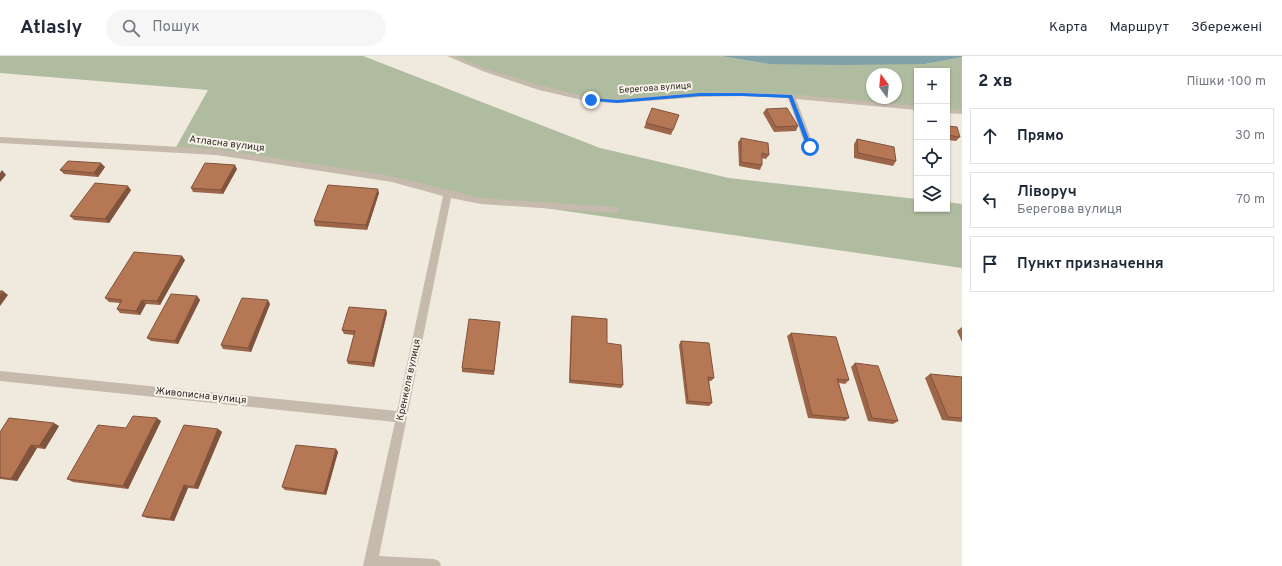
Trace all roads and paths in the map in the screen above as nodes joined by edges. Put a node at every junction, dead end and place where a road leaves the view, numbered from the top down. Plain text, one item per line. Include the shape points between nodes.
1 (450, 56) edge
2 (791, 96) junction
3 (914, 108) edge
4 (950, 111) edge
5 (962, 112) edge
6 (0, 140) edge
7 (810, 147) dead end
8 (448, 194) junction
9 (616, 210) dead end
10 (0, 376) edge
11 (401, 417) junction
12 (370, 564) edge
13 (434, 566) edge

1 - 2 street, Берегова вулиця via 535,86 591,100 617,101 742,94
2 - 3 street, Берегова вулиця
2 - 7 street
4 - 5 street
6 - 8 street, Атласна вулиця via 217,152 392,179
8 - 9 street, Атласна вулиця via 481,201
8 - 11 street, Кренкеля вулиця
10 - 11 street, Живописна вулиця
11 - 12 street, Кренкеля вулиця
12 - 13 street

